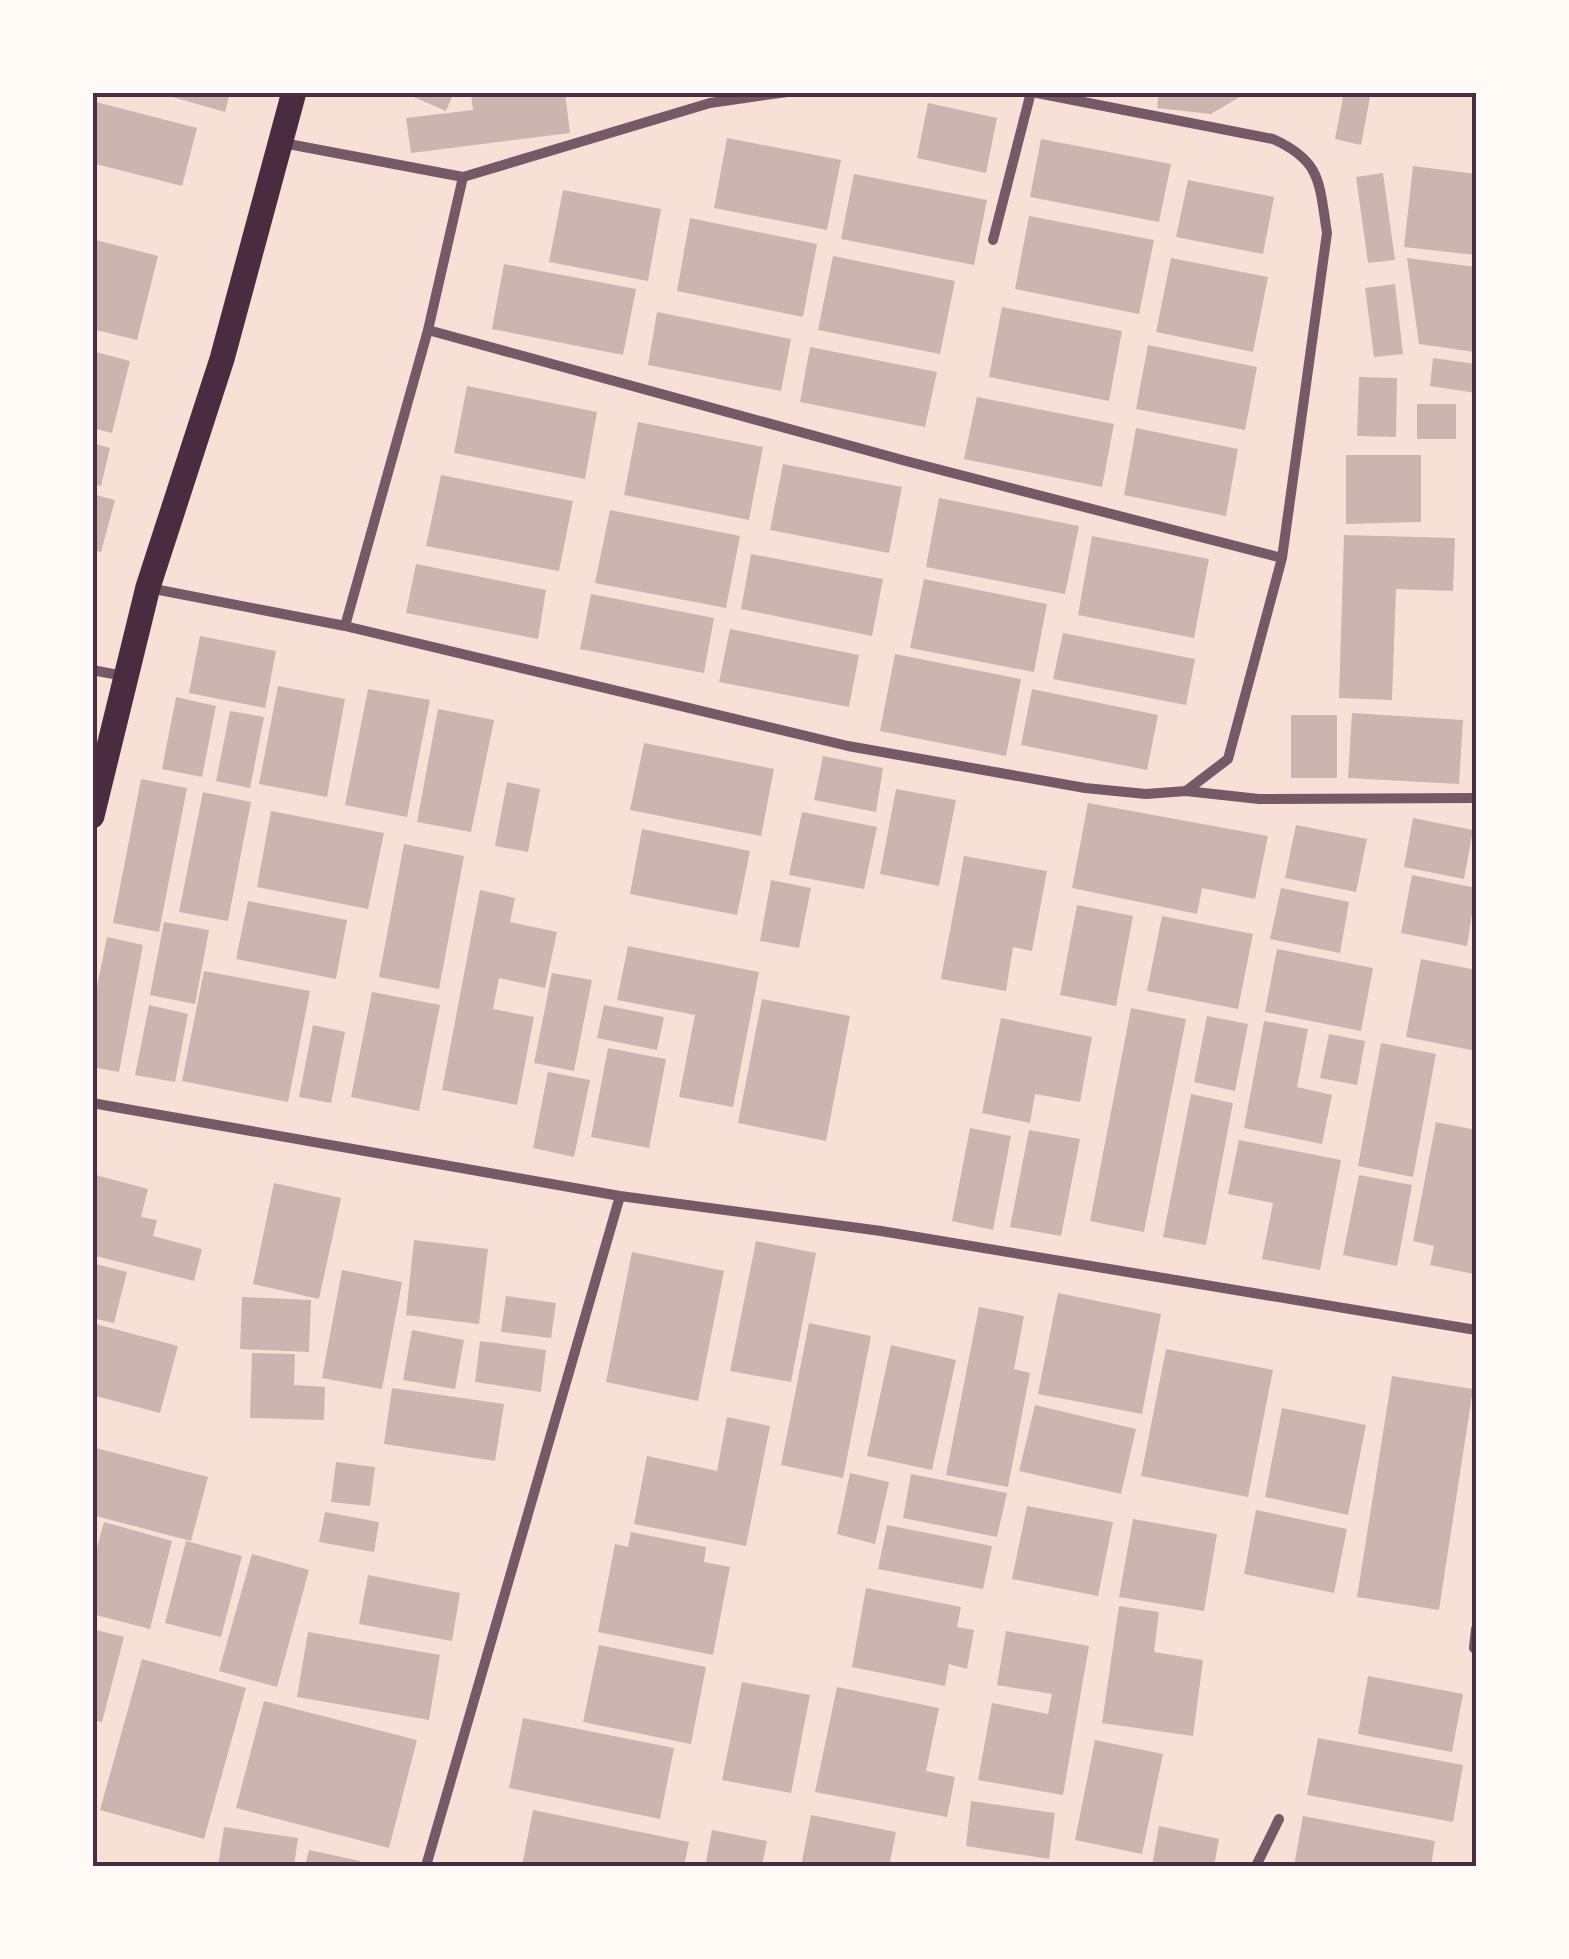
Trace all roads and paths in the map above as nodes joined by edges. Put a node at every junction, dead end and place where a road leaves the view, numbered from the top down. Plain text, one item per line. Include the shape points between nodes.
1 (294, 92) edge
2 (787, 92) edge
3 (1031, 92) edge
4 (282, 143) junction
5 (464, 177) junction
6 (994, 240) dead end
7 (428, 330) junction
8 (1282, 558) junction
9 (148, 588) junction
10 (345, 626) junction
11 (92, 670) edge
12 (126, 676) junction
13 (1186, 791) junction
14 (1476, 798) edge
15 (92, 816) edge
16 (92, 1102) edge
17 (620, 1196) junction
18 (1476, 1330) edge
19 (1476, 1629) edge
20 (1474, 1648) dead end
21 (1279, 1819) dead end
22 (426, 1866) edge
23 (1256, 1866) edge

1 - 4 main road
2 - 5 street via 710,103
3 - 6 street
3 - 8 street via 1254,135 1302,152 1319,185 1326,233
4 - 5 street
4 - 9 main road
5 - 7 street
7 - 8 street
7 - 10 street
8 - 13 street via 1228,760
9 - 10 street
9 - 12 main road
10 - 13 street via 848,746 1085,788
11 - 12 street
12 - 15 main road
13 - 14 street via 1259,798
16 - 17 street
17 - 18 street via 881,1231
17 - 22 street
19 - 20 street
21 - 23 street

